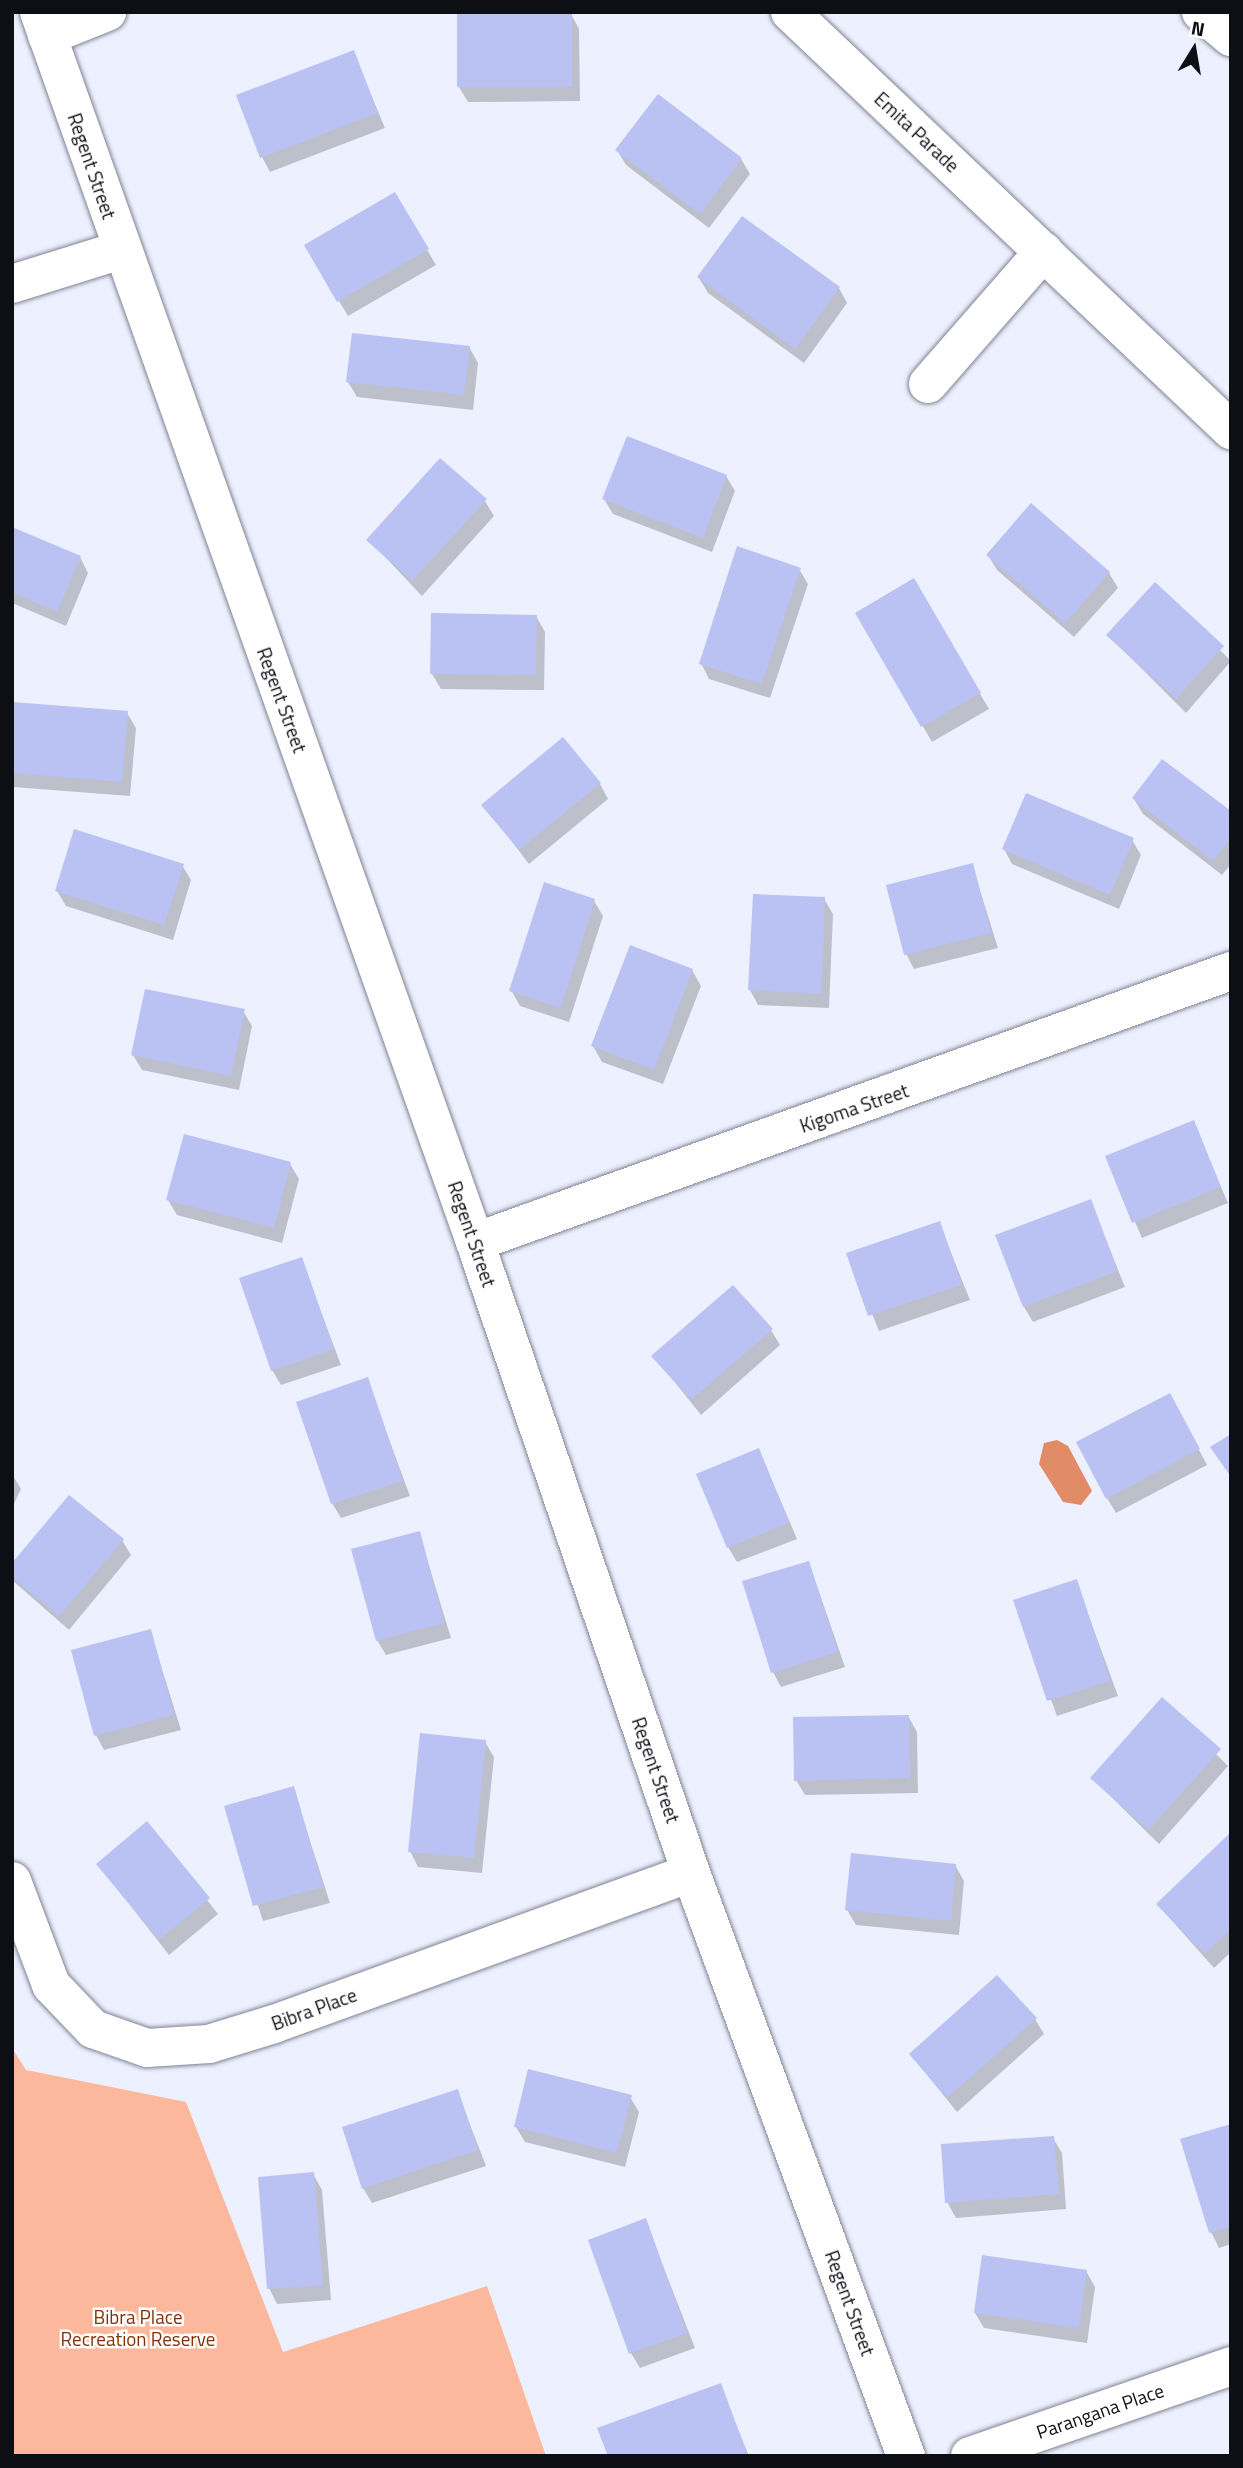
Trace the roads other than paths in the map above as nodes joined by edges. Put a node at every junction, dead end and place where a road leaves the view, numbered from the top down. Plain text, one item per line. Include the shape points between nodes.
1 (107, 12) edge
2 (790, 12) edge
3 (1201, 12) edge
4 (43, 24) edge
5 (1231, 37) edge
6 (121, 250) junction
7 (1044, 251) junction
8 (12, 284) edge
9 (928, 384) dead end
10 (1231, 430) edge
11 (1231, 971) edge
12 (475, 1242) junction
13 (691, 1873) junction
14 (12, 1881) edge
15 (1231, 2366) edge
16 (906, 2456) edge
17 (970, 2456) edge

1 - 4 main road
2 - 7 main road, Emita Parade
3 - 5 main road
4 - 6 main road, Regent Street
6 - 8 main road
6 - 12 main road, Regent Street
7 - 9 main road
7 - 10 main road, Emita Parade
11 - 12 main road, Kigoma Street
12 - 13 main road, Regent Street
13 - 14 main road, Bibra Place via 274,2024 209,2044 147,2048 93,2029 51,1985
13 - 16 main road, Regent Street
15 - 17 main road, Parangana Place

